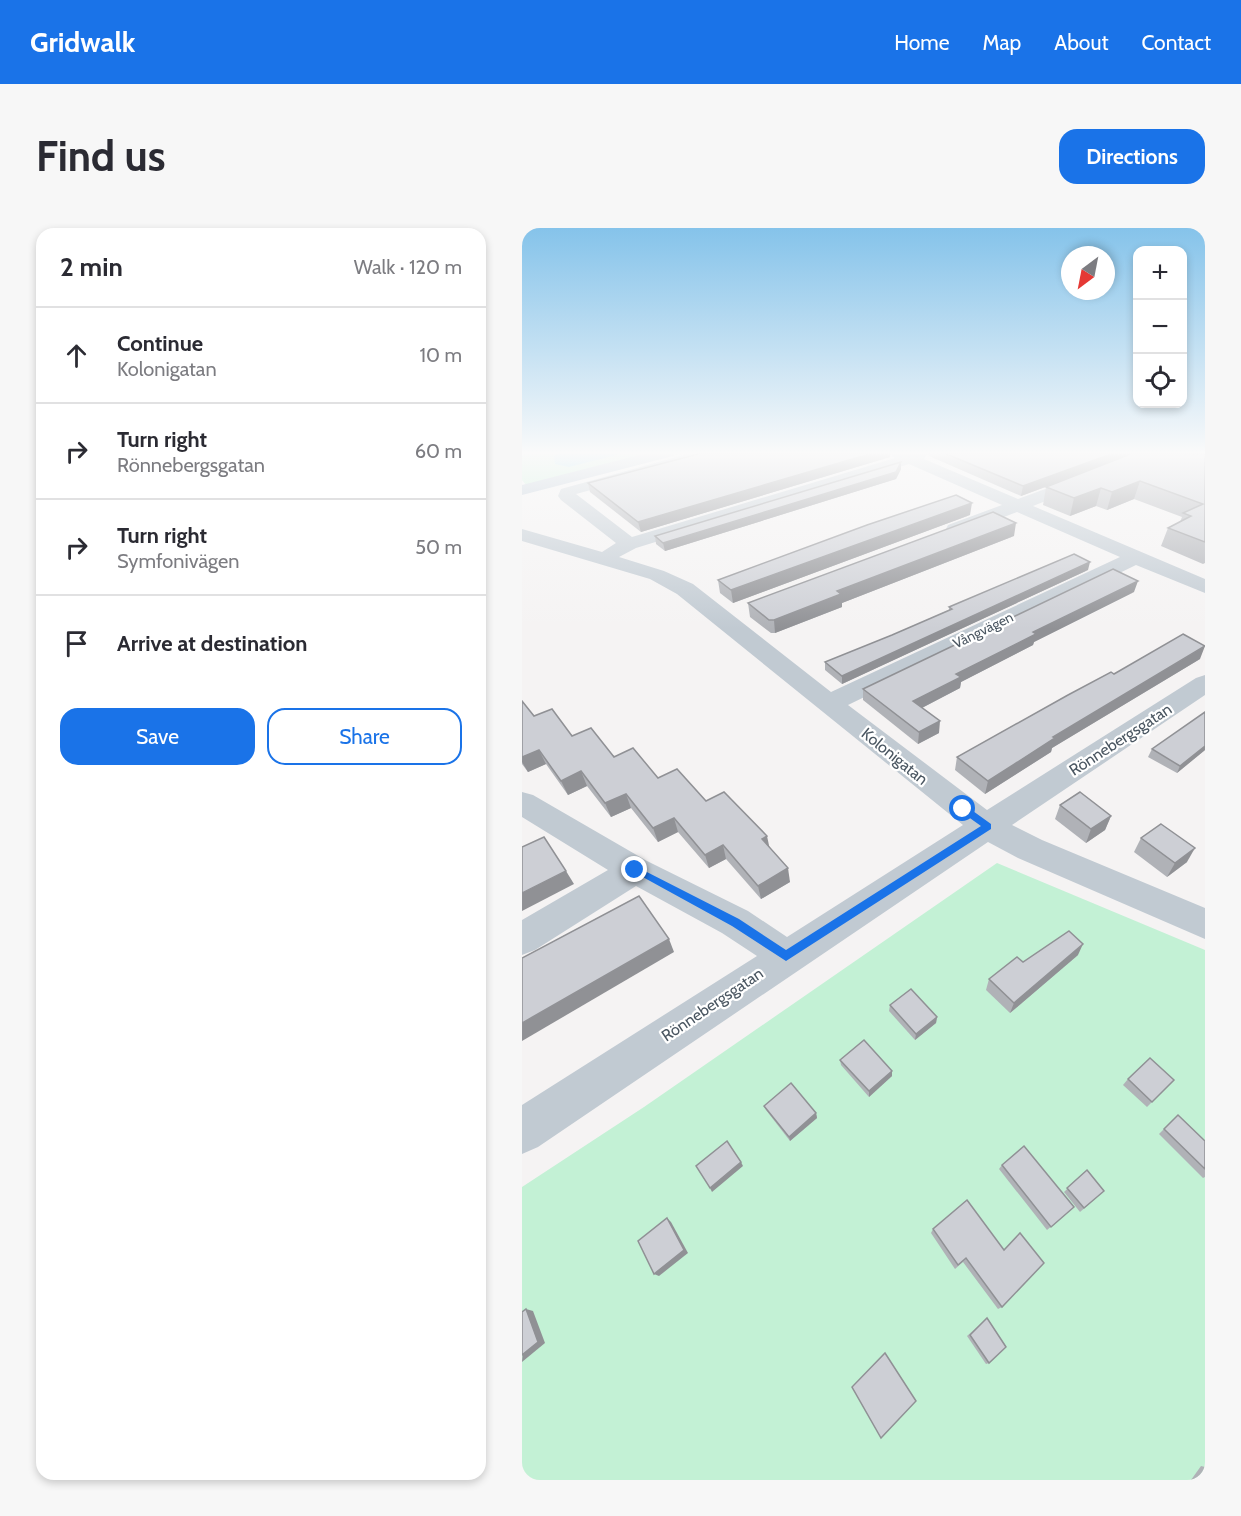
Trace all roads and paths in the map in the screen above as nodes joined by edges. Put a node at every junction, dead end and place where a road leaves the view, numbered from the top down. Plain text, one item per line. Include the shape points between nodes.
1 (587, 511) edge
2 (730, 511) edge
3 (1001, 511) edge
4 (1033, 511) edge
5 (942, 534) edge
6 (525, 536) edge
7 (629, 543) junction
8 (1136, 557) junction
9 (605, 558) junction
10 (1205, 587) edge
11 (1205, 683) edge
12 (830, 703) junction
13 (522, 804) edge
14 (988, 827) junction
15 (635, 870) junction
16 (1205, 924) edge
17 (522, 939) edge
18 (786, 956) junction
19 (522, 1131) edge

1 - 7 street
2 - 7 street
3 - 5 street
4 - 8 street
6 - 9 street, Kolonigatan
7 - 9 street
8 - 10 street
8 - 12 street, Vångvägen
9 - 12 street, Kolonigatan via 657,575 734,613
11 - 14 street, Rönnebergsgatan
12 - 14 street, Kolonigatan
13 - 15 street
14 - 16 street, Kolonigatan
14 - 18 street, Rönnebergsgatan
15 - 17 street
15 - 18 street via 735,922
18 - 19 street, Rönnebergsgatan

